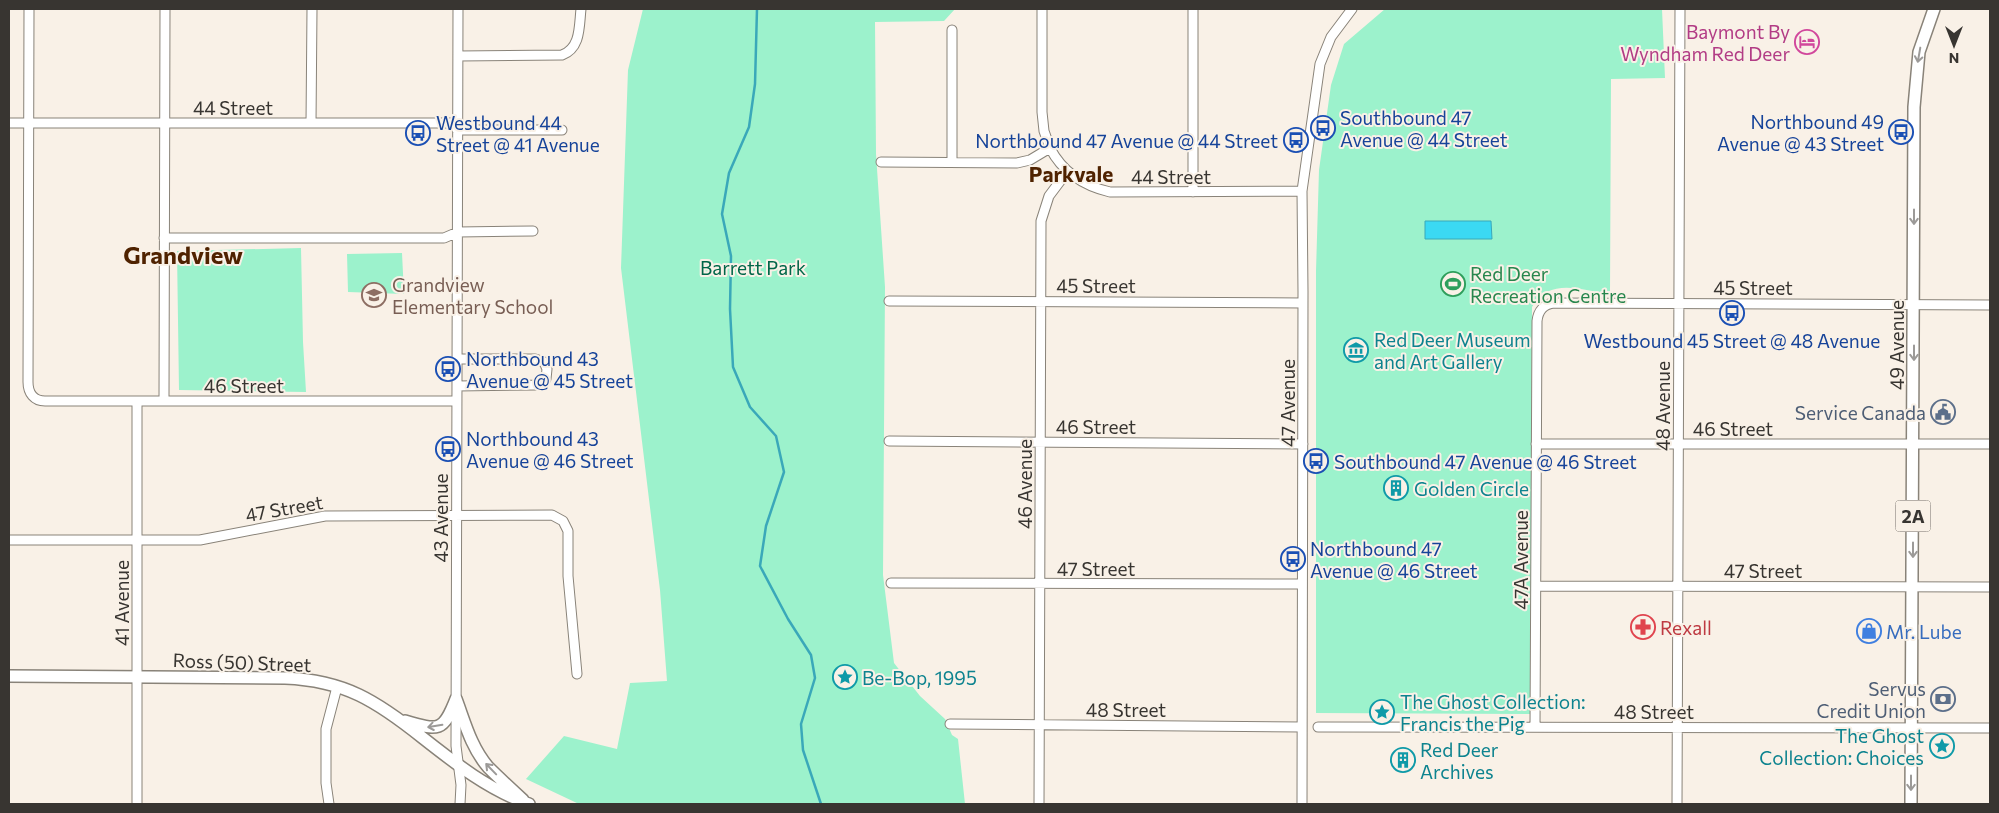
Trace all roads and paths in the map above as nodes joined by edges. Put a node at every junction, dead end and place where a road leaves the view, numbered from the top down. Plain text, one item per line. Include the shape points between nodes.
1 (29, 9) edge
2 (164, 9) edge
3 (312, 9) edge
4 (458, 9) edge
5 (581, 9) edge
6 (1042, 9) edge
7 (1193, 9) edge
8 (1680, 9) edge
9 (1934, 9) edge
10 (1351, 10) edge
11 (952, 30) dead end
12 (458, 56) junction
13 (9, 123) edge
14 (28, 123) junction
15 (164, 123) junction
16 (311, 123) junction
17 (457, 127) junction
18 (562, 130) dead end
19 (1050, 148) junction
20 (881, 162) dead end
21 (952, 162) junction
22 (1068, 172) junction
23 (1302, 191) junction
24 (1193, 192) junction
25 (533, 231) dead end
26 (458, 232) junction
27 (164, 238) junction
28 (889, 301) dead end
29 (1041, 301) junction
30 (1303, 303) junction
31 (1679, 303) junction
32 (1914, 304) junction
33 (1990, 305) edge
34 (1537, 332) joint
35 (457, 359) junction
36 (457, 386) junction
37 (457, 400) junction
38 (137, 401) junction
39 (164, 401) junction
40 (889, 441) dead end
41 (1041, 442) junction
42 (1303, 444) junction
43 (1536, 444) junction
44 (1679, 444) junction
45 (1990, 444) edge
46 (1914, 445) junction
47 (457, 515) junction
48 (9, 540) edge
49 (136, 540) junction
50 (891, 583) dead end
51 (1040, 584) junction
52 (1302, 584) junction
53 (1536, 586) junction
54 (1678, 586) junction
55 (1913, 587) junction
56 (1990, 587) edge
57 (577, 674) dead end
58 (9, 676) edge
59 (138, 677) junction
60 (337, 687) junction
61 (456, 699) junction
62 (399, 720) junction
63 (950, 724) dead end
64 (1040, 725) junction
65 (1302, 727) junction
66 (1318, 727) dead end
67 (1535, 727) junction
68 (1678, 727) junction
69 (1912, 727) junction
70 (1990, 728) edge
71 (459, 766) junction
72 (137, 804) edge
73 (329, 804) edge
74 (460, 804) edge
75 (527, 804) edge
76 (1039, 804) edge
77 (1302, 804) edge
78 (1678, 804) edge
79 (1911, 804) edge

1 - 14 street
2 - 15 street
3 - 16 street
4 - 12 street, 43 Avenue
5 - 12 street via 578,38 566,54
6 - 19 street via 1042,112
7 - 24 street
8 - 31 street, 48 Avenue
9 -> 32 main road, 49 Avenue / 2A via 1920,52 1915,88
10 - 23 street, 47 Avenue via 1331,37 1320,64
11 - 21 street
12 - 17 street, 43 Avenue
13 - 14 street, 44 Street
14 - 15 street, 44 Street
14 - 38 street, 46 Street via 28,382 32,396 40,401
15 - 16 street, 44 Street
15 - 27 street
16 - 17 street, 44 Street
17 - 18 street, 44 Street
17 - 26 street, 43 Avenue
19 - 21 street via 1018,163
19 - 22 street, 44 Street
20 - 21 street
22 - 24 street, 44 Street via 1090,186 1110,192
22 - 29 street, 46 Avenue via 1049,196 1042,216
23 - 24 street, 44 Street
23 - 30 street, 47 Avenue
25 - 26 street
26 - 27 street via 444,238
26 - 35 street, 43 Avenue
27 - 39 street
28 - 29 street, 45 Street
29 - 30 street, 45 Street
29 - 41 street, 46 Avenue
30 - 42 street, 47 Avenue
31 - 32 street, 45 Street
31 - 34 street, 45 Street via 1550,303 1539,313
31 - 44 street, 48 Avenue
32 - 33 street, 45 Street
32 -> 46 main road, 49 Avenue / 2A
34 - 43 street, 47A Avenue
35 - 36 street, 43 Avenue
35 - 36 street via 535,359 544,362 547,372 546,379 538,385
36 - 37 street, 43 Avenue
37 - 39 street, 46 Street
37 - 47 street, 43 Avenue
38 - 39 street, 46 Street
38 - 49 street, 41 Avenue
40 - 41 street, 46 Street
41 - 42 street, 46 Street
41 - 51 street, 46 Avenue
42 - 52 street, 47 Avenue
43 - 44 street, 46 Street
43 - 53 street, 47A Avenue
44 - 46 street, 46 Street
44 - 54 street, 48 Avenue
45 - 46 street, 46 Street
46 -> 55 main road, 49 Avenue / 2A
47 - 49 street, 47 Street via 325,516 207,539
47 - 57 street, 47 Street via 552,515 563,521 569,534 568,576
47 - 61 street, 43 Avenue
48 - 49 street, 47 Street
49 - 59 street, 41 Avenue
50 - 51 street, 47 Street
51 - 52 street, 47 Street
51 - 64 street, 46 Avenue
52 - 65 street, 47 Avenue
53 - 54 street, 47 Street
53 - 67 street, 47A Avenue
54 - 55 street, 47 Street
54 - 68 street, 48 Avenue
55 - 56 street, 47 Street
55 - 69 main road, 49 Avenue / 2A
58 - 59 main road, Ross (50) Street
59 - 60 main road, Ross (50) Street via 296,678
59 - 72 street, 41 Avenue
60 - 62 main road, Ross (50) Street via 366,699
60 - 73 street via 326,729
61 -> 62 main road via 449,719 439,726 424,727
61 - 71 street, 43 Avenue
75 -> 61 main road via 480,756 467,732
62 - 71 main road, Ross (50) Street
63 - 64 street, 48 Street
64 - 65 street, 48 Street
64 - 76 street, 46 Avenue
65 - 77 street, 47 Avenue
66 - 67 street, 48 Street
67 - 68 street, 48 Street
68 - 69 street, 48 Street
68 - 78 street, 48 Avenue
69 - 70 street, 48 Street
69 -> 79 main road, 49 Avenue / 2A
71 - 74 street, 43 Avenue
71 - 75 main road, Ross (50) Street via 495,790

